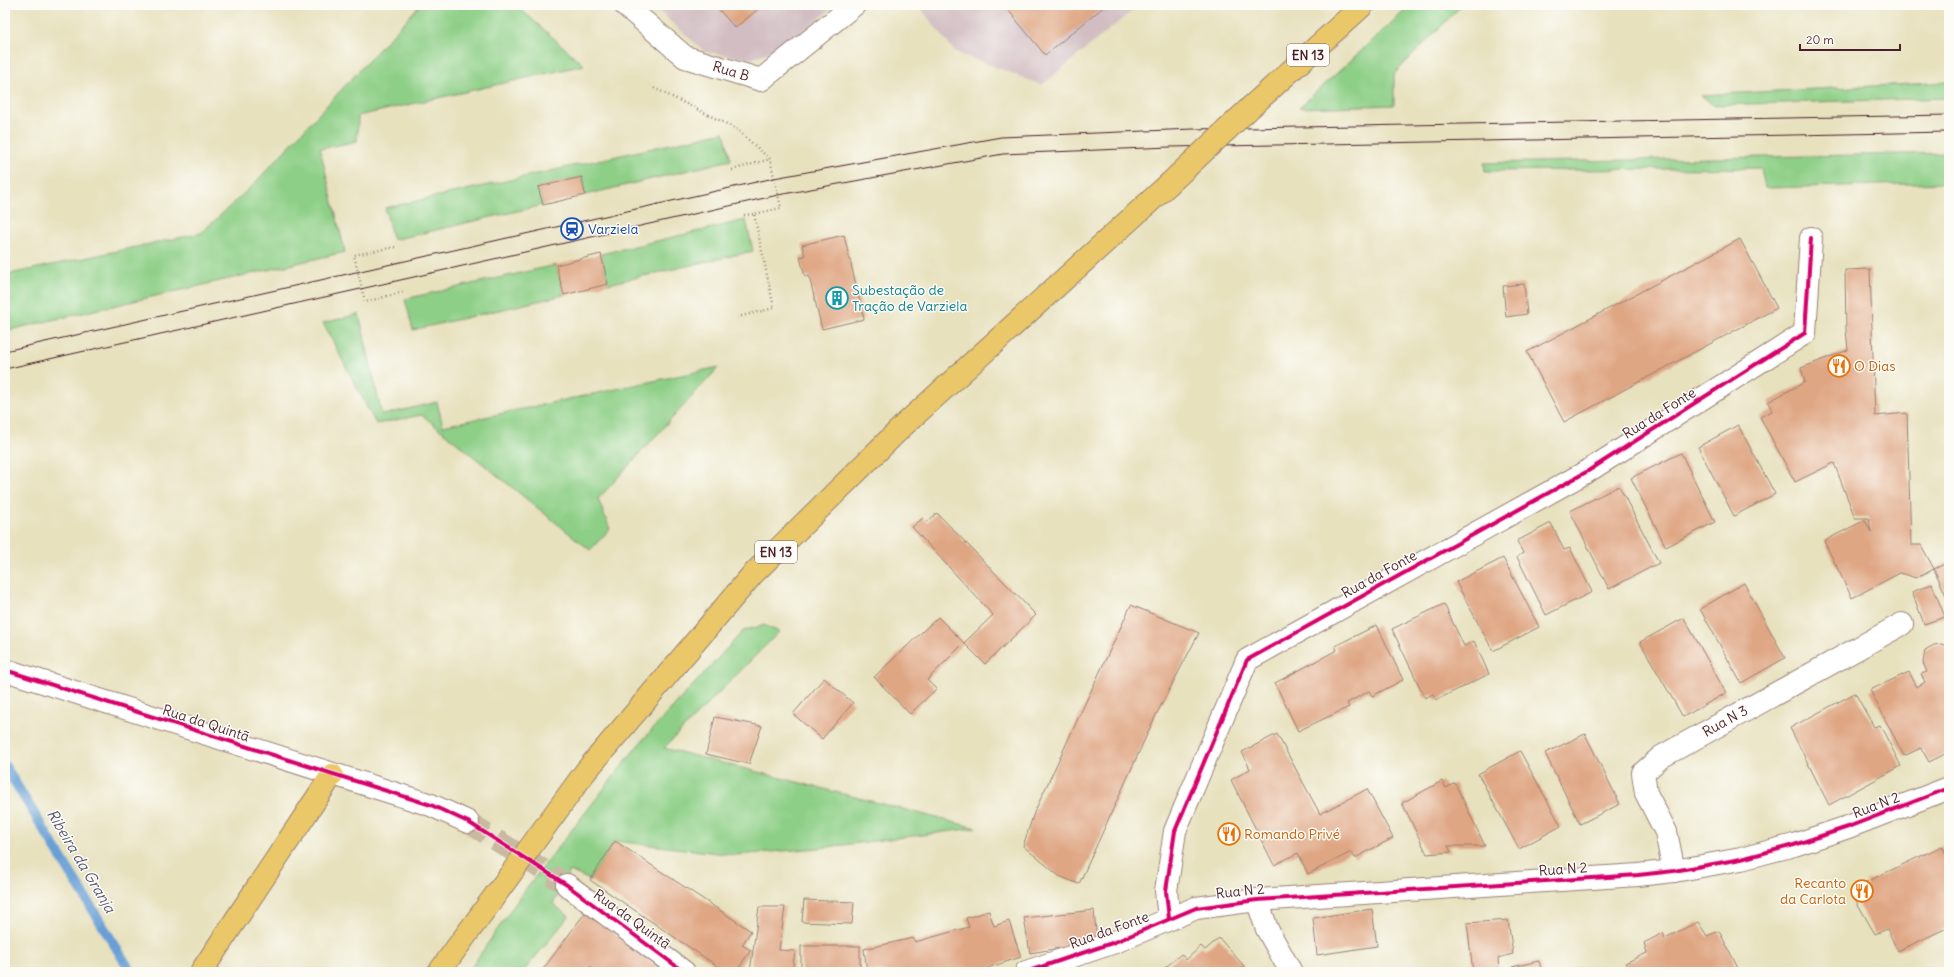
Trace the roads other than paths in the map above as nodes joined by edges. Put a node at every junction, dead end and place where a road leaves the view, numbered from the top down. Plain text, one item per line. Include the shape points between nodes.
1 (625, 5) edge
2 (854, 5) edge
3 (1363, 5) edge
4 (1811, 238) dead end
5 (1902, 624) dead end
6 (5, 670) edge
7 (332, 775) junction
8 (1949, 788) edge
9 (468, 822) tunnel mouth
10 (1674, 870) junction
11 (567, 886) tunnel mouth
12 (1257, 900) junction
13 (1169, 919) junction
14 (201, 972) edge
15 (439, 972) edge
16 (684, 972) edge
17 (1026, 972) edge
18 (1291, 972) edge

1 - 2 street, Rua B via 685,57 761,80
3 - 15 main road, EN 13, bridge via 904,424 752,575 586,771
4 - 13 street, Rua da Fonte via 1805,333 1588,471 1247,660 1175,831 1166,891
5 - 10 street, Rua N 3 via 1661,757 1643,773 1646,793 1666,832
6 - 7 street, Rua da Quintã
7 - 9 street, Rua da Quintã via 431,806
7 - 14 main road
8 - 10 street, Rua N 2 via 1794,845 1741,859
10 - 12 street, Rua N 2 via 1638,875
11 - 16 street, Rua da Quintã
12 - 13 street, Rua N 2 via 1196,908
12 - 18 street via 1267,929
13 - 17 street, Rua da Fonte via 1115,942

